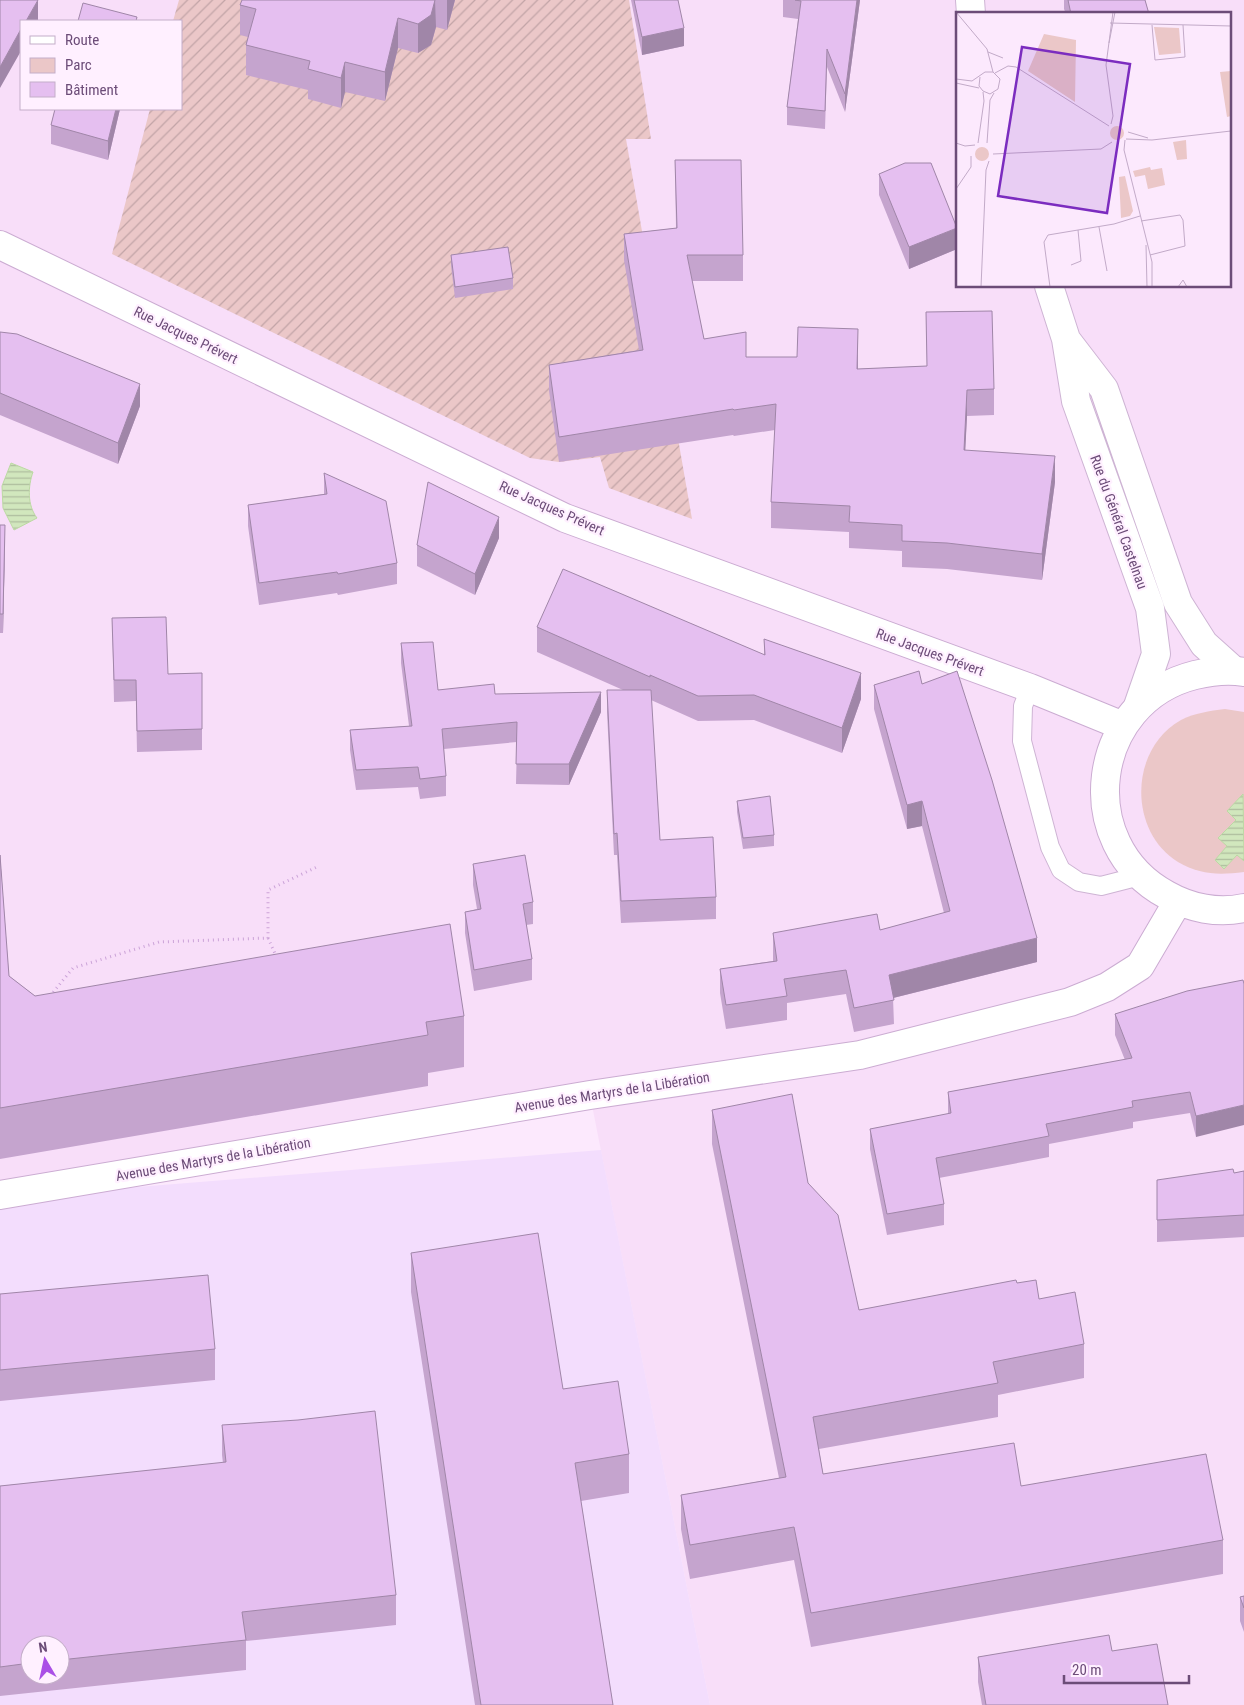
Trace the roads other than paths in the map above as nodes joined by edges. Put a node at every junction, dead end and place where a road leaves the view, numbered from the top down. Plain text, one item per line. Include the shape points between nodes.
1 (0, 245) edge
2 (1050, 288) edge
3 (1066, 339) junction
4 (1117, 428) junction
5 (1088, 436) junction
6 (1239, 671) edge
7 (1030, 688) junction
8 (1130, 716) junction
9 (1140, 876) junction
10 (1178, 901) junction
11 (1241, 911) edge
12 (0, 1195) edge

1 - 7 main road, Rue Jacques Prévert via 565,518
2 - 3 main road, Rue du Général Castelnau
3 - 4 main road, Rue du Général Castelnau via 1104,390
3 - 5 main road, Rue du Général Castelnau via 1076,401
4 - 5 lane
4 - 6 main road, Rue du Général Castelnau via 1178,603 1204,644
5 - 8 main road, Rue du Général Castelnau via 1150,608 1156,654
6 - 8 main road via 1212,671 1180,679 1158,691
7 - 8 main road, Rue Jacques Prévert
7 - 9 lane via 1023,706 1022,741 1050,847 1061,870 1079,882 1101,886
8 - 9 main road, Rue du Général Castelnau via 1109,755 1104,788 1108,820 1120,850
9 - 10 main road, Rue du Général Castelnau
10 - 11 main road, Rue du Général Castelnau via 1206,909
10 - 12 main road, Avenue des Martyrs de la Libération via 1140,966 1107,987 1070,1002 860,1055 590,1095

